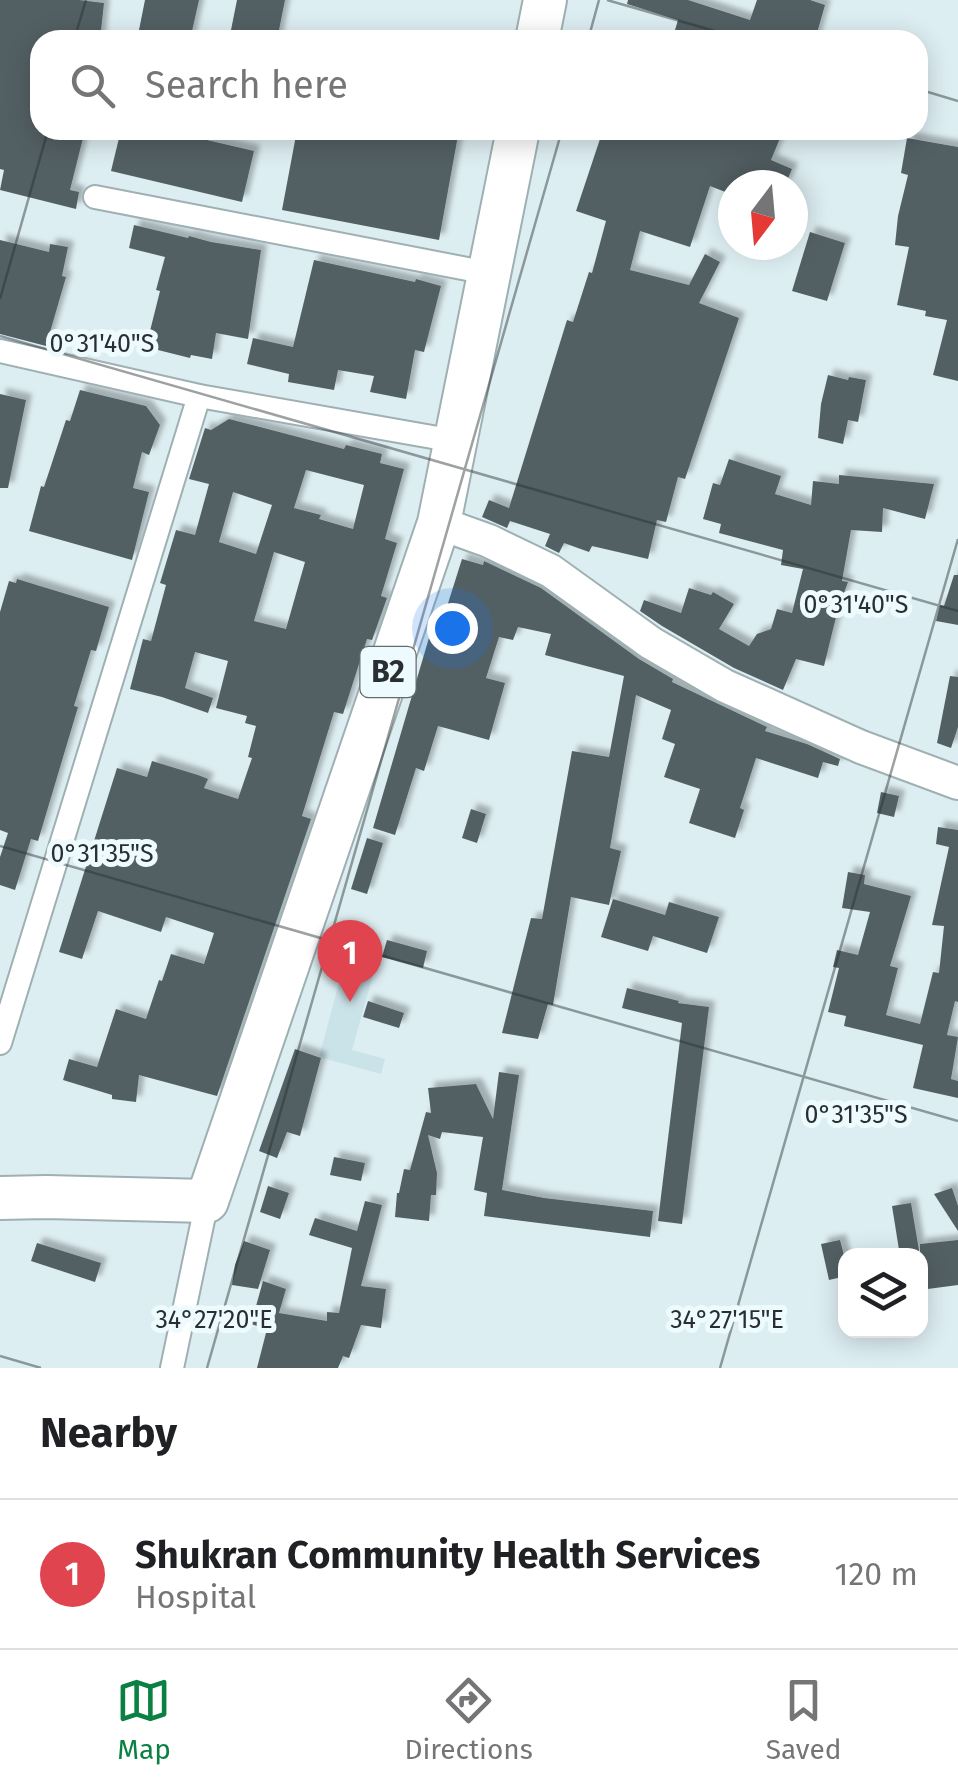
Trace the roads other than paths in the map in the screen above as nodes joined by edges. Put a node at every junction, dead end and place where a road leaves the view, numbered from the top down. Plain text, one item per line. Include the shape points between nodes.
1 (545, 0) edge
2 (538, 30) edge
3 (516, 140) edge
4 (95, 198) dead end
5 (488, 273) junction
6 (0, 351) edge
7 (200, 396) junction
8 (455, 441) junction
9 (439, 523) junction
10 (958, 783) edge
11 (0, 1044) edge
12 (0, 1198) edge
13 (207, 1201) junction
14 (172, 1368) edge

1 - 2 highway
3 - 5 highway, B2
4 - 5 street
5 - 8 highway, B2
6 - 7 street
7 - 8 street
7 - 11 street
8 - 9 highway, B2
9 - 10 street via 551,571 725,686
9 - 13 highway, B2
12 - 13 highway
13 - 14 street

